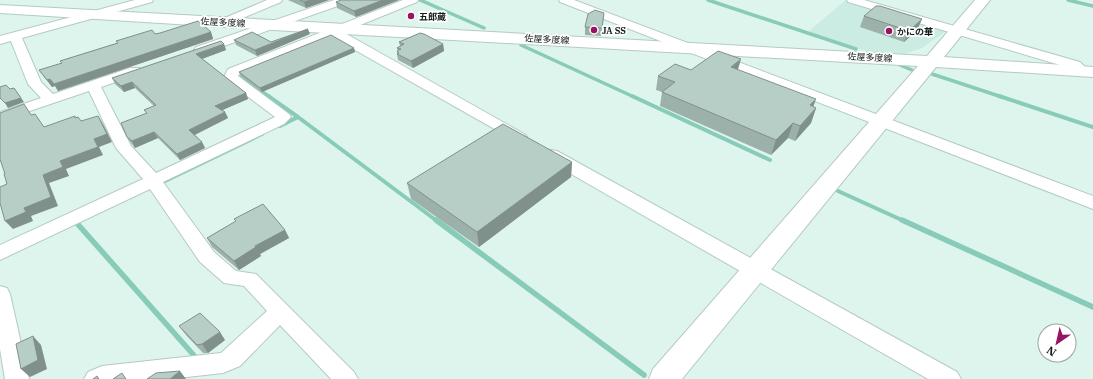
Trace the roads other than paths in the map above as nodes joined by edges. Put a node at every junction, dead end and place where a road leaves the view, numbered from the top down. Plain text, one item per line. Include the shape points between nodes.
1 (148, 0) edge
2 (277, 0) edge
3 (346, 0) edge
4 (410, 0) edge
5 (564, 0) edge
6 (852, 0) edge
7 (983, 0) edge
8 (0, 9) edge
9 (95, 16) junction
10 (224, 22) junction
11 (274, 25) junction
12 (957, 30) junction
13 (336, 31) junction
14 (16, 36) junction
15 (0, 40) edge
16 (683, 46) junction
17 (187, 54) edge
18 (932, 60) junction
19 (144, 68) edge
20 (1087, 71) edge
21 (92, 85) junction
22 (50, 99) junction
23 (0, 117) edge
24 (881, 121) junction
25 (153, 180) junction
26 (1093, 203) edge
27 (0, 252) edge
28 (756, 270) junction
29 (0, 294) edge
30 (281, 310) junction
31 (17, 379) edge
32 (96, 379) edge
33 (346, 379) edge
34 (664, 379) edge
35 (949, 379) edge

1 - 9 street
2 - 10 street
3 - 11 street
4 - 13 street
5 - 16 street
6 - 12 street
7 - 12 main road
8 - 9 main road, 佐屋多度線
9 - 10 main road, 佐屋多度線
9 - 14 street
10 - 11 main road, 佐屋多度線
11 - 13 main road, 佐屋多度線
11 - 17 street
12 - 18 main road
12 - 20 street via 1075,65
13 - 16 main road, 佐屋多度線
13 - 25 street via 233,72 231,77 284,117
13 - 28 street
14 - 15 street
14 - 22 street via 36,84
16 - 18 main road, 佐屋多度線
16 - 24 street
18 - 20 main road, 佐屋多度線
18 - 24 main road
19 - 21 street
21 - 22 street
21 - 25 street via 124,148
22 - 23 street
24 - 26 street
24 - 28 main road
25 - 27 street
25 - 30 street via 207,257 231,278 249,279
28 - 34 main road
28 - 35 street
29 - 31 street
30 - 32 street via 232,359 222,363 102,376
30 - 33 street

